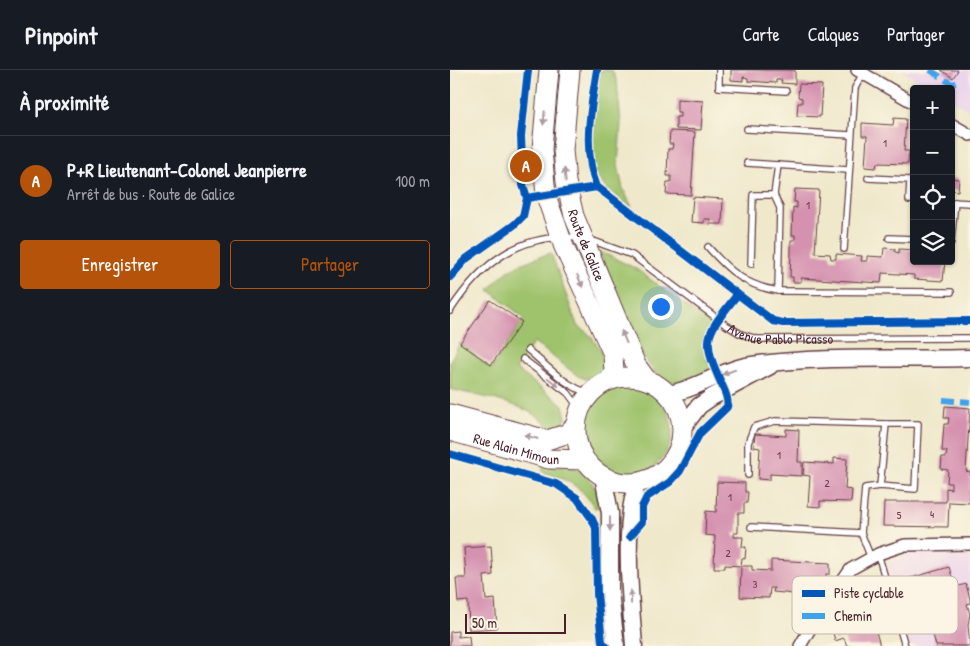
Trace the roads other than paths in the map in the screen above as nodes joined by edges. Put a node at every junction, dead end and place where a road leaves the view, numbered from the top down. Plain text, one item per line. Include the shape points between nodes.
1 (549, 70) edge
2 (570, 70) edge
3 (718, 70) edge
4 (860, 72) edge
5 (786, 91) dead end
6 (910, 101) edge
7 (955, 126) edge
8 (747, 129) dead end
9 (851, 135) junction
10 (970, 135) edge
11 (747, 163) dead end
12 (778, 165) junction
13 (848, 170) junction
14 (868, 178) dead end
15 (910, 180) edge
16 (910, 180) edge
17 (774, 195) junction
18 (910, 200) edge
19 (955, 202) edge
20 (970, 203) edge
21 (560, 236) junction
22 (584, 238) junction
23 (889, 238) dead end
24 (910, 240) edge
25 (708, 247) dead end
26 (844, 249) dead end
27 (751, 264) dead end
28 (778, 291) junction
29 (951, 292) dead end
30 (450, 311) edge
31 (970, 338) edge
32 (528, 350) dead end
33 (970, 358) edge
34 (523, 359) dead end
35 (776, 363) junction
36 (609, 380) junction
37 (647, 380) junction
38 (669, 394) junction
39 (581, 409) junction
40 (450, 414) edge
41 (886, 424) junction
42 (683, 428) junction
43 (450, 430) edge
44 (584, 460) junction
45 (748, 475) dead end
46 (603, 476) junction
47 (638, 482) junction
48 (880, 486) junction
49 (751, 527) dead end
50 (861, 533) junction
51 (970, 544) edge
52 (875, 556) junction
53 (848, 576) edge
54 (882, 576) edge
55 (807, 634) edge
56 (901, 634) edge
57 (616, 646) edge
58 (634, 646) edge
59 (800, 646) edge
60 (905, 646) edge

1 -> 21 main road, Route de Galice via 542,149 546,196
22 -> 2 main road, Route de Galice via 574,216 563,150
3 - 5 lane via 719,87
4 - 6 street
4 - 9 lane via 855,88
7 - 10 street
8 - 9 lane
9 - 13 lane
11 - 12 lane
12 - 13 lane
12 - 17 lane
13 - 26 lane
14 - 16 lane
15 - 18 lane
17 - 27 lane via 754,195
17 - 28 lane via 780,208
19 - 20 lane
21 - 22 lane, Avenue Pablo Picasso
21 - 30 lane, Avenue Pablo Picasso via 520,245 497,258 471,282
21 -> 36 main road, Route de Galice via 613,354 614,372
22 - 31 lane, Avenue Pablo Picasso via 632,255 726,325 757,339
37 -> 22 main road, Route de Galice via 636,365
23 - 24 lane
25 - 28 lane via 744,281
28 - 29 lane
32 - 39 lane via 581,391
33 - 35 main road, Avenue Pablo Picasso via 793,360
34 -> 39 lane via 568,393
35 -> 38 main road, Avenue Pablo Picasso via 734,369
35 - 42 main road, Avenue Pablo Picasso via 712,396 699,406
36 - 37 main road via 638,376
36 - 39 main road
37 - 38 main road
38 - 42 main road via 679,410
39 -> 40 main road, Rue Alain Mimoun via 566,434 547,440
39 - 44 main road via 577,444
41 - 45 lane via 776,421 754,427 748,443
41 - 48 lane
41 - 48 lane via 918,424 915,489
42 - 47 main road via 673,460 661,473
43 - 44 main road, Rue Alain Mimoun via 549,459
44 - 46 main road
46 - 47 main road via 628,484
46 -> 57 main road via 610,504 610,591
58 -> 47 main road via 630,512
48 - 50 lane via 865,488
49 - 50 lane
50 - 52 lane
51 - 52 street via 905,545
52 - 53 street
52 - 54 lane
55 - 59 street
56 - 60 lane

